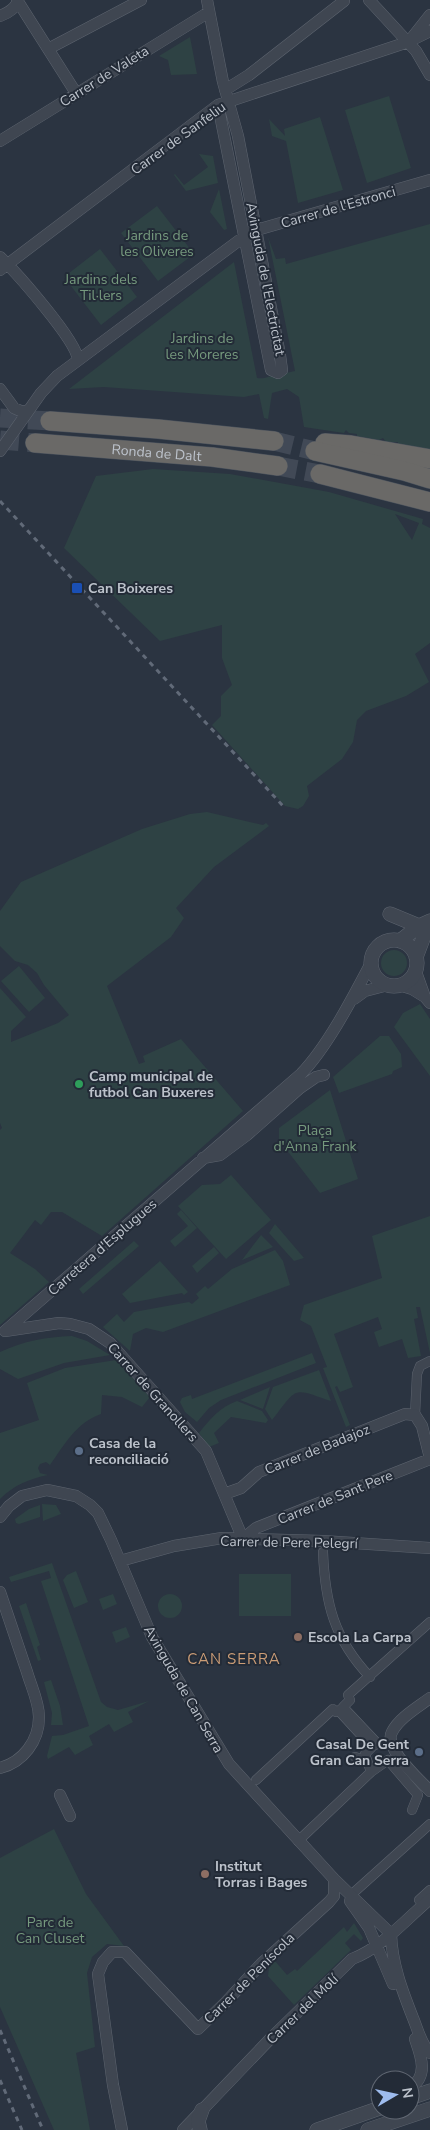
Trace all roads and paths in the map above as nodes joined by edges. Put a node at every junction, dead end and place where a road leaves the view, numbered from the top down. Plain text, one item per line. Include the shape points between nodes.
1 (18, 0) edge
2 (141, 0) edge
3 (207, 0) edge
4 (369, 0) edge
5 (344, 1) dead end
6 (209, 12) junction
7 (430, 15) edge
8 (0, 16) edge
9 (430, 31) edge
10 (408, 42) junction
11 (48, 49) junction
12 (430, 75) edge
13 (76, 93) junction
14 (224, 99) junction
15 (0, 141) edge
16 (430, 180) edge
17 (256, 231) junction
18 (244, 236) junction
19 (3, 264) edge
20 (78, 360) junction
21 (0, 389) edge
22 (28, 410) junction
23 (50, 421) tunnel mouth
24 (270, 440) tunnel mouth
25 (35, 442) tunnel mouth
26 (0, 451) edge
27 (430, 459) edge
28 (278, 466) tunnel mouth
29 (320, 474) tunnel mouth
30 (430, 479) edge
31 (361, 483) junction
32 (430, 502) edge
33 (430, 515) edge
34 (390, 914) dead end
35 (425, 924) edge
36 (400, 941) junction
37 (371, 963) junction
38 (416, 963) junction
39 (393, 985) junction
40 (428, 1000) edge
41 (351, 1001) junction
42 (3, 1333) edge
43 (430, 1361) edge
44 (415, 1415) junction
45 (430, 1458) edge
46 (224, 1494) junction
47 (0, 1517) edge
48 (243, 1539) junction
49 (430, 1548) edge
50 (324, 1552) dead end
51 (120, 1561) junction
52 (0, 1592) edge
53 (430, 1622) edge
54 (370, 1677) junction
55 (430, 1698) edge
56 (338, 1711) junction
57 (384, 1743) junction
58 (355, 1756) dead end
59 (367, 1759) junction
60 (0, 1768) edge
61 (372, 1772) junction
62 (256, 1780) dead end
63 (430, 1791) edge
64 (60, 1795) dead end
65 (412, 1810) dead end
66 (70, 1816) dead end
67 (430, 1824) edge
68 (298, 1841) junction
69 (334, 1879) junction
70 (430, 1890) edge
71 (351, 1895) junction
72 (425, 1900) edge
73 (369, 1928) junction
74 (391, 1934) junction
75 (377, 1946) junction
76 (430, 2053) edge
77 (420, 2079) edge
78 (430, 2109) edge
79 (202, 2110) junction
80 (370, 2111) edge
81 (122, 2130) edge
82 (183, 2130) edge
83 (200, 2130) edge
84 (317, 2130) edge
85 (368, 2130) edge

1 - 8 street via 16,6
1 - 11 street
2 - 11 street
3 - 6 street, Avinguda de l'Electricitat
4 - 10 street
5 - 14 street via 249,75
6 - 13 street, Carrer de Valeta
6 - 14 street, Avinguda de l'Electricitat
7 - 10 street
9 - 10 street, Carrer de Sanfeliu
10 - 12 street
10 - 14 street, Carrer de Sanfeliu
11 - 13 street
13 - 15 street, Carrer de Valeta
14 - 17 street, Avinguda de l'Electricitat via 238,136
14 - 18 street, Avinguda de l'Electricitat
14 - 19 street, Carrer de Sanfeliu
16 - 17 street, Carrer de l'Estronci
17 - 18 street, Carrer de l'Estronci
17 - 18 street, Avinguda de l'Electricitat via 282,366 278,373 271,370
18 - 20 street, Carrer de l'Estronci
19 - 20 street via 71,343
20 - 22 street, Carrer de l'Estronci via 50,383
21 - 22 street via 17,410
22 - 26 street, Carrer de l'Estronci
23 - 24 highway, Ronda de Dalt
25 - 28 highway, Ronda de Dalt via 193,455
27 - 30 highway via 351,445 315,446
29 - 31 highway
31 - 32 highway
31 - 33 highway
34 - 35 street
35 - 36 street
35 - 38 street
36 - 37 street via 388,941 378,947
36 - 38 street via 410,947
37 - 39 street via 376,977
37 - 41 street, Carretera d'Esplugues
38 - 39 street via 410,979
38 - 40 street
39 - 40 street
39 - 41 street, Carretera d'Esplugues via 366,991
41 - 42 street, Carretera d'Esplugues via 311,1075 247,1135 220,1155 203,1158
42 - 46 street, Carrer de Granollers via 59,1323 83,1326 110,1343 206,1450
43 - 44 street via 420,1366 417,1374
44 - 45 street via 422,1426
44 - 46 street, Carrer de Badajoz via 406,1414 260,1472 241,1488
45 - 48 street, Carrer de Sant Pere via 256,1528
46 - 48 street, Carrer de Granollers
47 - 51 street, Avinguda de Can Serra via 14,1502 30,1493 56,1490 76,1496 98,1513
48 - 49 street, Carrer de Pere Pelegrí via 323,1540
48 - 51 street, Carrer de Pere Pelegrí via 222,1538 174,1546
50 - 54 street via 324,1576 332,1618 346,1648
51 - 68 street, Avinguda de Can Serra via 152,1637 204,1726 236,1773
52 - 60 street via 39,1719 32,1745 23,1755
53 - 54 street
54 - 57 street via 348,1695 350,1700 343,1707
55 - 57 street via 398,1724
56 - 57 street via 341,1709 374,1745
56 - 59 street via 372,1747 364,1754
56 - 62 street via 333,1709
57 - 63 street
58 - 59 street
59 - 61 street
61 - 65 street via 388,1760 418,1794
61 - 68 street
64 - 66 street
67 - 71 street
68 - 69 street, Avinguda de Can Serra
69 - 71 street, Avinguda de Can Serra
69 - 73 street, Avinguda de Can Serra
69 - 81 street, Carrer de Peníscola via 334,1896 329,1902 261,1964 198,2029 125,1952 112,1952 102,1962 98,1974 101,2004
70 - 72 street, Carrer del Molí
71 - 74 street, Avinguda de Can Serra
72 - 74 street, Carrer del Molí
73 - 74 street
73 - 75 street, Avinguda de Can Serra
74 - 75 street, Carrer del Molí
74 - 76 street via 399,1981 423,2044
75 - 77 street, Avinguda de Can Serra via 420,2055
75 - 79 street, Carrer del Molí via 352,1959
78 - 85 street
79 - 82 street, Carrer del Molí
79 - 83 street via 198,2120
80 - 84 street

